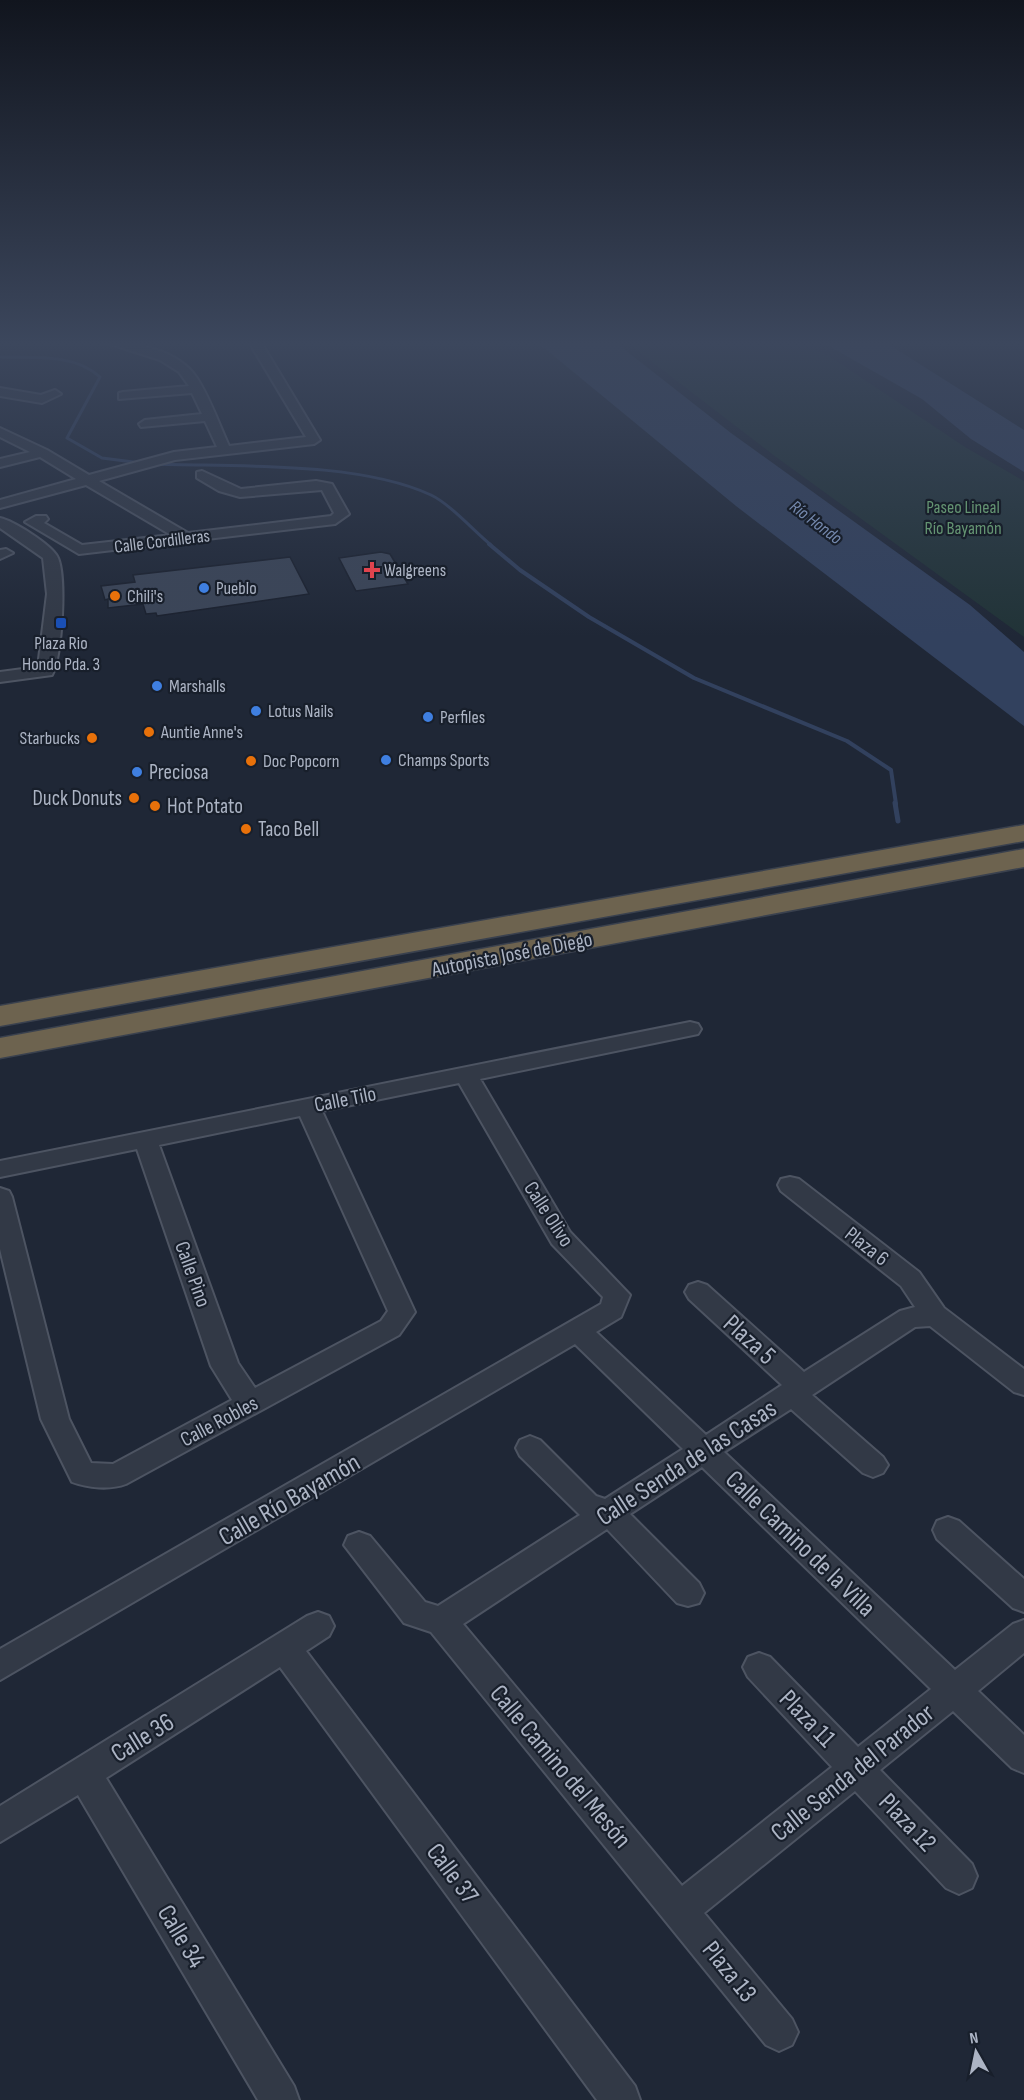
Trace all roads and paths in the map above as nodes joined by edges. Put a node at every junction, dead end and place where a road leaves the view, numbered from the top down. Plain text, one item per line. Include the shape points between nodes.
1 (16, 440) edge
2 (220, 440) edge
3 (314, 440) edge
4 (224, 449) junction
5 (42, 453) junction
6 (0, 463) edge
7 (214, 478) dead end
8 (90, 480) junction
9 (0, 504) edge
10 (41, 519) dead end
11 (0, 522) edge
12 (186, 538) junction
13 (47, 665) junction
14 (0, 666) edge
15 (0, 677) edge
16 (1014, 850) edge
17 (494, 927) junction
18 (396, 945) junction
19 (412, 973) junction
20 (0, 1000) edge
21 (0, 1016) edge
22 (0, 1027) edge
23 (690, 1029) dead end
24 (0, 1038) edge
25 (0, 1048) edge
26 (0, 1071) edge
27 (466, 1075) junction
28 (308, 1107) junction
29 (145, 1139) junction
30 (0, 1169) edge
31 (790, 1185) dead end
32 (0, 1197) edge
33 (698, 1292) dead end
34 (935, 1316) junction
35 (577, 1330) junction
36 (1022, 1380) edge
37 (797, 1390) junction
38 (250, 1404) junction
39 (530, 1448) dead end
40 (705, 1450) junction
41 (873, 1465) dead end
42 (610, 1513) junction
43 (948, 1530) dead end
44 (359, 1545) dead end
45 (688, 1593) dead end
46 (1024, 1598) edge
47 (441, 1621) junction
48 (318, 1626) dead end
49 (1024, 1634) edge
50 (284, 1647) junction
51 (0, 1666) edge
52 (759, 1666) dead end
53 (954, 1690) junction
54 (1024, 1757) edge
55 (857, 1769) junction
56 (84, 1773) junction
57 (0, 1826) edge
58 (959, 1875) dead end
59 (680, 1910) junction
60 (779, 2032) dead end
61 (280, 2100) edge
62 (621, 2100) edge

1 - 5 street
2 - 4 street
3 - 4 street
4 - 8 street via 154,461
5 - 6 street
5 - 8 street
7 - 12 street, Calle Cordilleras via 240,493 316,484 327,487 342,514 335,520
8 - 9 street
8 - 12 street
10 - 12 street, Calle Cordilleras via 32,522 79,550
11 - 13 street via 49,556 55,568
13 - 14 street
13 - 15 street
16 - 17 highway, Autopista José de Diego
16 - 19 highway, Autopista José de Diego
16 - 24 highway via 946,866
17 - 18 highway, Autopista José de Diego
17 - 22 highway via 402,954
18 - 20 highway via 276,950
18 - 21 highway, Autopista José de Diego
19 - 25 highway, Autopista José de Diego
19 - 26 highway via 310,1007 51,1057
23 - 27 street, Calle Tilo
27 - 28 street, Calle Tilo
27 - 35 street, Calle Olivo via 561,1238 617,1296 612,1310
28 - 29 street, Calle Tilo
28 - 38 street, Calle Robles via 402,1312 390,1328
29 - 30 street, Calle Tilo
29 - 38 street, Calle Pino via 225,1366
31 - 34 street, Plaza 6 via 910,1279
32 - 38 street, Calle Robles via 55,1419 82,1474 116,1476
33 - 37 street, Plaza 5
34 - 36 street, Plaza 6
34 - 37 street, Calle Senda de las Casas via 909,1318
35 - 40 street, Calle Camino de la Villa
35 - 51 street, Calle Río Bayamón
37 - 40 street, Calle Senda de las Casas
37 - 41 street, Plaza 5
39 - 42 street via 586,1505
40 - 42 street, Calle Senda de las Casas
40 - 53 street, Calle Camino de la Villa
42 - 45 street
42 - 47 street, Calle Senda de las Casas
43 - 46 street
44 - 47 street via 415,1613
47 - 59 street, Calle Camino del Mesón
48 - 50 street, Calle 36
49 - 53 street, Calle Senda del Parador
50 - 56 street, Calle 36
50 - 62 street, Calle 37
52 - 55 street, Plaza 11
53 - 54 street, Calle Camino de la Villa
53 - 55 street, Calle Senda del Parador
55 - 58 street, Plaza 12
55 - 59 street, Calle Senda del Parador
56 - 57 street, Calle 36
56 - 61 street, Calle 34
59 - 60 street, Plaza 13

